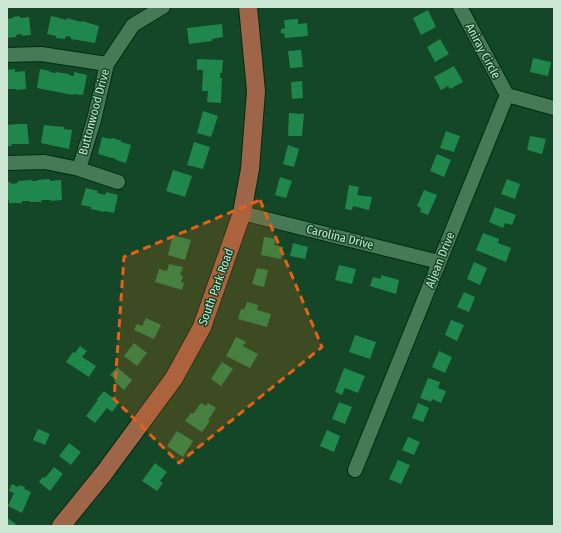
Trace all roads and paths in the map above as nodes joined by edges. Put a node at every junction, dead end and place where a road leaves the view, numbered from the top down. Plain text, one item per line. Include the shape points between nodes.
1 (163, 7) edge
2 (248, 7) edge
3 (460, 7) edge
4 (7, 55) edge
5 (107, 64) junction
6 (507, 95) junction
7 (554, 108) edge
8 (7, 163) edge
9 (79, 169) junction
10 (118, 182) dead end
11 (242, 213) junction
12 (439, 262) junction
13 (355, 470) dead end
14 (61, 526) edge

1 - 5 street, Buttonwood Drive via 133,25
2 - 11 main road, South Park Road via 256,91 250,169
3 - 6 street, Aniray Circle
4 - 5 street via 41,54
5 - 9 street, Buttonwood Drive
6 - 7 street
6 - 12 street, Aljean Drive
8 - 9 street via 44,162
9 - 10 street
11 - 12 street, Carolina Drive
11 - 14 main road, South Park Road via 202,327 174,378 104,473
12 - 13 street, Aljean Drive

